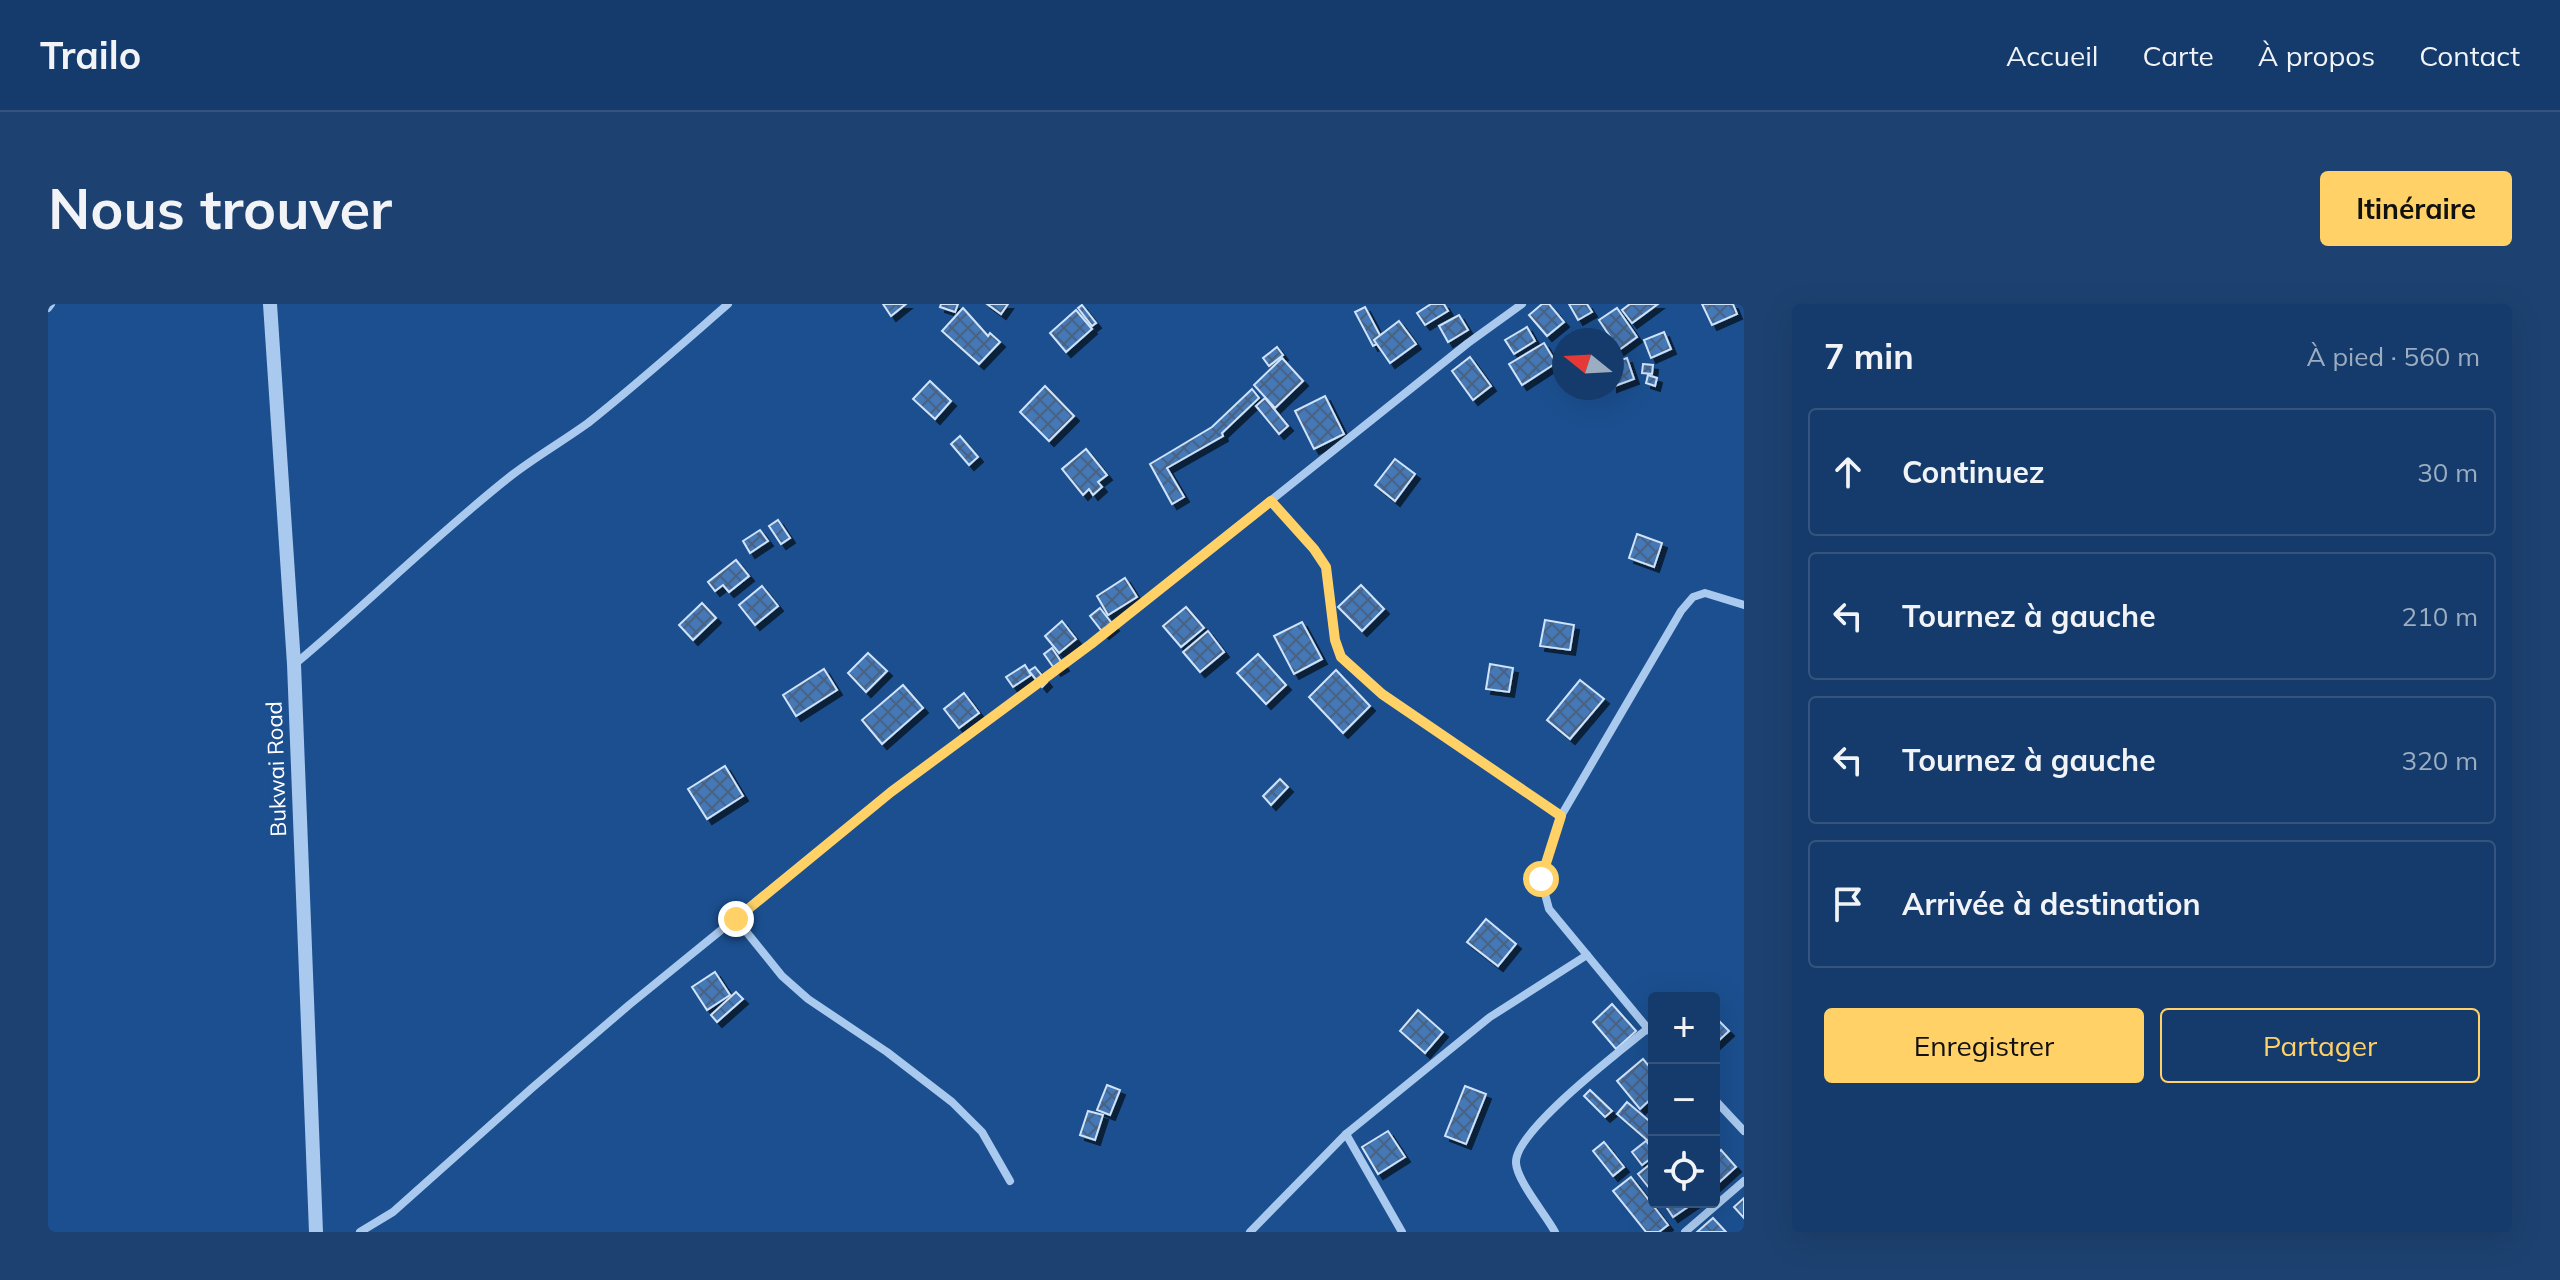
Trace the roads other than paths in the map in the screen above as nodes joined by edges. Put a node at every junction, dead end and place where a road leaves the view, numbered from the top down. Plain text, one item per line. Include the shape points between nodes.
1 (270, 304) edge
2 (728, 304) edge
3 (1522, 304) edge
4 (1271, 501) junction
5 (1744, 605) edge
6 (294, 664) junction
7 (1561, 816) junction
8 (736, 919) junction
9 (1587, 955) junction
10 (1648, 1028) edge
11 (1648, 1034) edge
12 (1720, 1105) edge
13 (1744, 1131) edge
14 (1346, 1134) junction
15 (1010, 1181) dead end
16 (1744, 1181) edge
17 (316, 1232) edge
18 (360, 1232) edge
19 (1250, 1232) edge
20 (1402, 1232) edge
21 (1555, 1232) edge
22 (1685, 1232) edge

1 - 6 street, Bukwai Road
2 - 6 street via 585,425 445,530
3 - 4 street
4 - 7 street via 1326,567 1341,657 1382,694
4 - 8 street via 1091,644 891,792
5 - 7 street via 1705,593 1693,597
6 - 17 street, Bukwai Road
7 - 9 street via 1541,879 1549,909
8 - 15 street via 808,999 952,1102 982,1132
8 - 18 street via 532,1088 393,1212
9 - 10 street
9 - 14 street via 1490,1017
11 - 21 street via 1559,1103 1519,1149 1516,1163 1524,1182
12 - 13 street
14 - 19 street
14 - 20 street
16 - 22 street

